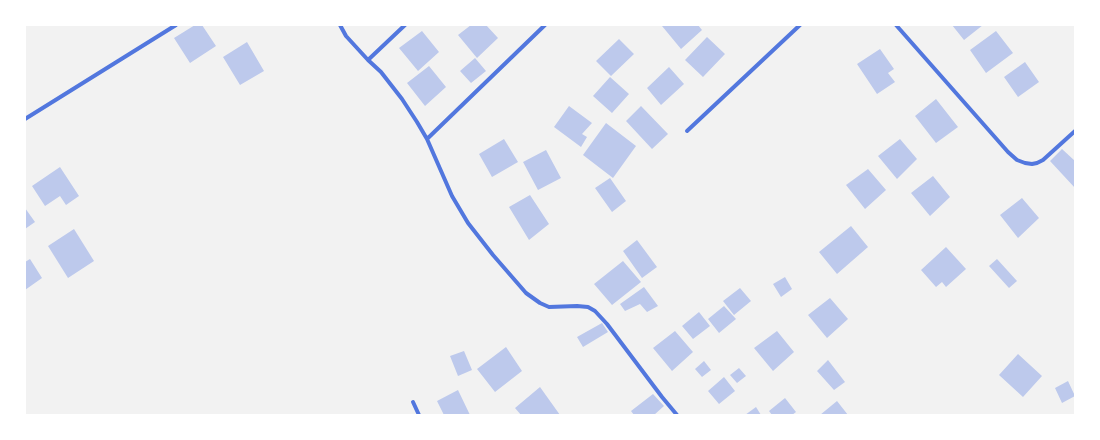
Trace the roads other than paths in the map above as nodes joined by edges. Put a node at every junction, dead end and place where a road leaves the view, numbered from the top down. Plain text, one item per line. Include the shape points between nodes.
1 (176, 25) edge
2 (340, 25) edge
3 (405, 25) edge
4 (545, 25) edge
5 (800, 25) edge
6 (896, 25) edge
7 (368, 60) junction
8 (25, 119) edge
9 (687, 130) dead end
10 (1075, 131) edge
11 (427, 139) junction
12 (413, 402) dead end
13 (419, 415) edge
14 (677, 415) edge

1 - 8 street
2 - 7 street via 346,36
3 - 7 street
4 - 11 street
5 - 9 street
6 - 10 street via 1017,160 1032,164 1043,160
7 - 11 street via 402,99
11 - 14 street via 452,196 468,223 526,293 549,307 588,307 595,311
12 - 13 street

